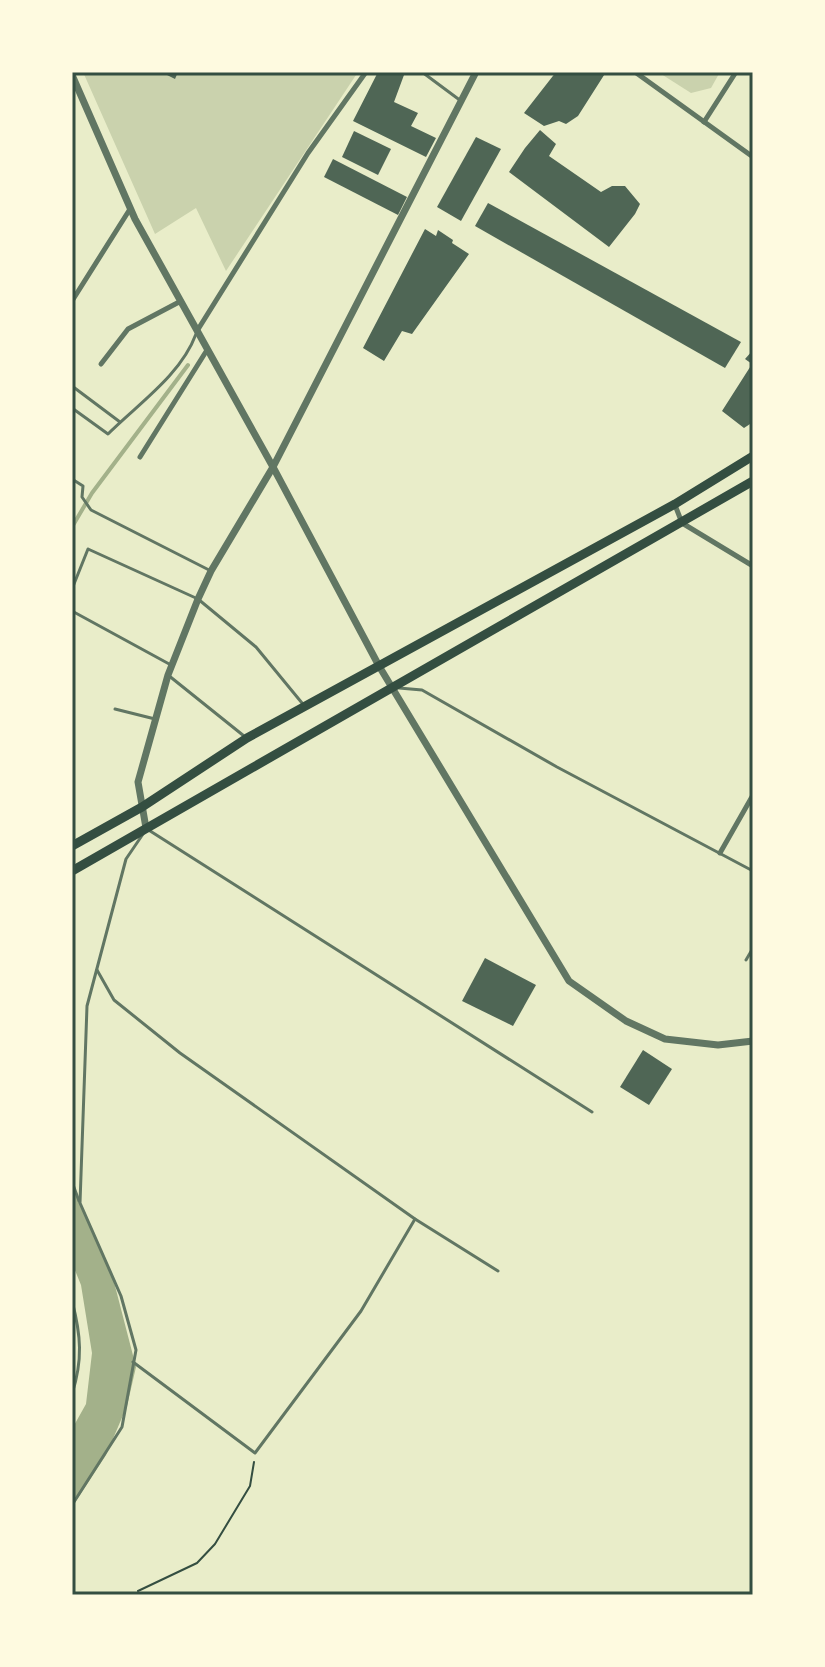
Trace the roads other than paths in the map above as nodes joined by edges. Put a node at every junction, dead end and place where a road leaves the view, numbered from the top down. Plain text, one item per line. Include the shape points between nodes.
1 (366, 72) edge
2 (422, 72) edge
3 (476, 72) edge
4 (635, 72) edge
5 (736, 72) edge
6 (72, 75) edge
7 (79, 90) junction
8 (72, 98) edge
9 (461, 101) junction
10 (704, 122) junction
11 (753, 157) edge
12 (130, 208) junction
13 (72, 301) edge
14 (181, 301) junction
15 (197, 331) junction
16 (207, 350) junction
17 (101, 364) dead end
18 (72, 386) edge
19 (72, 408) edge
20 (120, 422) junction
21 (753, 456) edge
22 (140, 457) dead end
23 (273, 467) junction
24 (72, 479) edge
25 (753, 481) edge
26 (675, 504) junction
27 (682, 523) junction
28 (753, 566) edge
29 (211, 571) junction
30 (72, 589) edge
31 (198, 599) junction
32 (72, 611) edge
33 (171, 665) junction
34 (379, 666) junction
35 (168, 675) junction
36 (391, 687) junction
37 (304, 706) junction
38 (115, 709) dead end
39 (155, 719) junction
40 (247, 738) junction
41 (753, 795) edge
42 (142, 807) junction
43 (146, 828) junction
44 (72, 846) edge
45 (720, 853) junction
46 (72, 871) edge
47 (753, 871) edge
48 (753, 948) edge
49 (746, 960) dead end
50 (97, 970) junction
51 (753, 1041) edge
52 (592, 1112) dead end
53 (72, 1182) edge
54 (80, 1203) junction
55 (415, 1219) junction
56 (498, 1271) dead end
57 (72, 1301) edge
58 (133, 1362) junction
59 (72, 1394) edge
60 (74, 1498) edge
61 (72, 1505) edge

1 - 15 street via 308,153
2 - 9 lane
3 - 9 street
4 - 10 street
5 - 10 street
6 - 7 street
7 - 8 lane
7 - 12 street
9 - 23 street
10 - 11 street
12 - 13 street
12 - 14 street
14 - 15 street
14 - 17 street via 128,329
15 - 16 street
15 - 20 lane via 191,349
16 - 22 street
16 - 23 street
18 - 20 lane
19 - 20 lane via 108,434
21 - 26 main road
23 - 29 street
23 - 34 street
24 - 29 lane via 83,486 82,497 91,510
25 - 27 main road
26 - 27 street
26 - 34 main road
27 - 28 street
27 - 36 main road
29 - 31 street
30 - 31 lane via 88,549
31 - 33 street
31 - 37 lane via 256,647
32 - 33 lane
33 - 35 street
34 - 36 street
34 - 37 main road
35 - 39 street
35 - 40 lane
36 - 43 main road
36 - 45 lane via 422,690
36 - 51 street via 569,981 626,1021 665,1039 718,1045
37 - 40 main road
38 - 39 lane
39 - 42 street via 138,782
40 - 42 main road
41 - 45 street
42 - 43 street
42 - 44 main road
43 - 46 main road
43 - 50 lane via 126,859
43 - 52 lane
45 - 47 lane
48 - 49 lane
50 - 54 lane via 87,1006
50 - 55 lane via 114,1000 180,1053
53 - 54 lane
54 - 58 lane via 121,1296 136,1350
55 - 56 lane
55 - 58 lane via 361,1311 255,1453
57 - 59 lane via 80,1331
58 - 60 lane via 122,1427
60 - 61 lane

